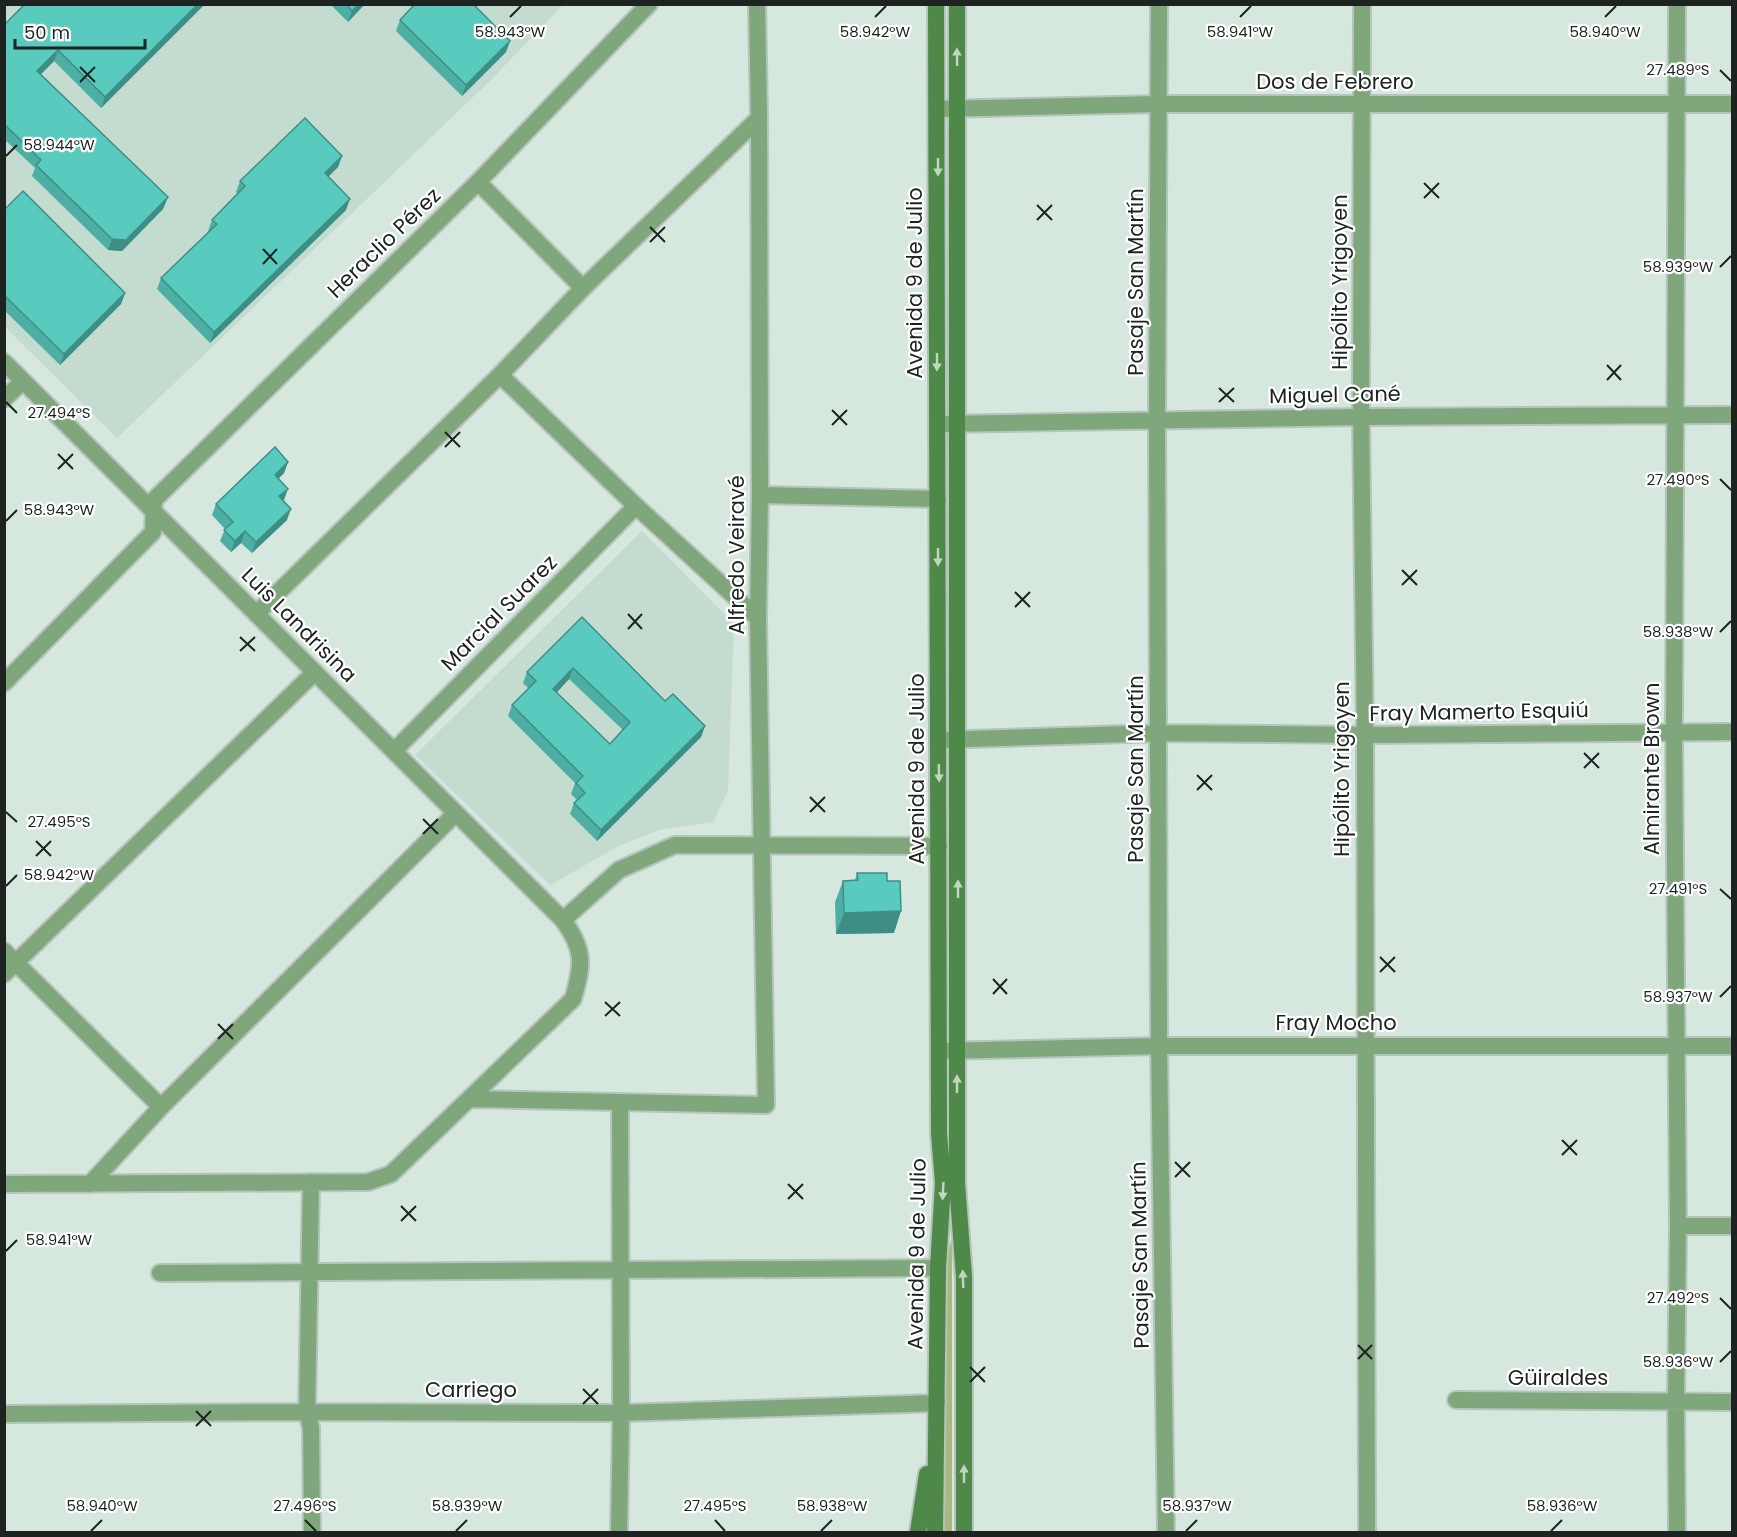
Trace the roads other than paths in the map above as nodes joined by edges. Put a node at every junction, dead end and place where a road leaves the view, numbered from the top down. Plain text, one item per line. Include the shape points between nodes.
1 (649, 4) edge
2 (757, 4) edge
3 (936, 4) edge
4 (957, 4) edge
5 (1159, 4) edge
6 (1362, 4) edge
7 (1677, 4) edge
8 (1159, 104) junction
9 (1363, 104) junction
10 (1677, 104) junction
11 (1732, 104) edge
12 (938, 109) junction
13 (958, 109) junction
14 (759, 118) junction
15 (478, 182) junction
16 (583, 288) junction
17 (4, 362) edge
18 (500, 375) junction
19 (23, 381) junction
20 (4, 399) edge
21 (1676, 414) junction
22 (1732, 415) edge
23 (1361, 417) junction
24 (1157, 421) junction
25 (957, 423) junction
26 (937, 424) junction
27 (760, 495) junction
28 (938, 499) junction
29 (636, 506) junction
30 (154, 512) junction
31 (256, 614) junction
32 (758, 618) junction
33 (315, 672) junction
34 (4, 683) edge
35 (1674, 732) junction
36 (1732, 732) edge
37 (1159, 733) junction
38 (1365, 735) junction
39 (939, 740) junction
40 (958, 740) junction
41 (394, 752) junction
42 (456, 813) junction
43 (763, 845) junction
44 (939, 846) junction
45 (563, 920) junction
46 (8, 962) edge
47 (1160, 1046) junction
48 (1366, 1046) junction
49 (1677, 1046) junction
50 (1732, 1046) edge
51 (940, 1051) junction
52 (957, 1051) junction
53 (469, 1099) junction
54 (620, 1102) junction
55 (160, 1107) junction
56 (311, 1182) junction
57 (4, 1184) edge
58 (90, 1184) junction
59 (1678, 1226) junction
60 (1732, 1226) edge
61 (938, 1268) junction
62 (620, 1271) junction
63 (160, 1273) dead end
64 (308, 1273) junction
65 (1456, 1400) dead end
66 (1676, 1401) junction
67 (1732, 1402) edge
68 (307, 1412) junction
69 (937, 1412) junction
70 (621, 1413) junction
71 (4, 1414) edge
72 (312, 1533) edge
73 (619, 1533) edge
74 (918, 1533) edge
75 (935, 1533) edge
76 (964, 1533) edge
77 (1166, 1533) edge
78 (1367, 1533) edge
79 (1677, 1533) edge

1 - 15 street, Heraclio Pérez
2 - 14 street, Alfredo Veiravé
3 - 12 main road, Avenida 9 de Julio
13 -> 4 main road, Avenida 9 de Julio
5 - 8 street, Pasaje San Martín
6 - 9 street, Hipólito Yrigoyen
7 - 10 street, Almirante Brown
8 - 9 street, Dos de Febrero
8 - 13 street, Dos de Febrero
8 - 24 street, Pasaje San Martín
9 - 10 street, Dos de Febrero
9 - 23 street, Hipólito Yrigoyen
10 - 11 street, Dos de Febrero
10 - 21 street, Almirante Brown
12 - 13 street, Dos de Febrero
12 -> 26 main road, Avenida 9 de Julio
13 - 25 main road, Avenida 9 de Julio
14 - 16 street
14 - 27 street, Alfredo Veiravé
15 - 16 street
15 - 30 street, Heraclio Pérez via 154,500
16 - 18 street
17 - 19 street, Luis Landrisina
18 - 29 street
18 - 31 street
19 - 20 street
19 - 30 street, Luis Landrisina
21 - 22 street, Miguel Cané
21 - 23 street, Miguel Cané
21 - 35 street, Almirante Brown
23 - 24 street, Miguel Cané
23 - 38 street, Hipólito Yrigoyen
24 - 25 street, Miguel Cané
24 - 37 street, Pasaje San Martín
25 - 26 street, Miguel Cané
25 - 40 main road, Avenida 9 de Julio
26 - 28 main road, Avenida 9 de Julio
27 - 28 street
27 - 32 street, Alfredo Veiravé
28 -> 39 main road, Avenida 9 de Julio
29 - 32 street
29 - 41 street, Marcial Suarez
30 - 31 street, Luis Landrisina
30 - 34 street, Heraclio Pérez via 153,532
31 - 33 street, Luis Landrisina
32 - 43 street, Alfredo Veiravé
33 - 41 street, Luis Landrisina
33 - 46 street
35 - 36 street, Fray Mamerto Esquiú
35 - 38 street, Fray Mamerto Esquiú
35 - 49 street, Almirante Brown
37 - 38 street, Fray Mamerto Esquiú
37 - 40 street, Fray Mamerto Esquiú
37 - 47 street, Pasaje San Martín
38 - 48 street, Hipólito Yrigoyen
39 - 40 street, Fray Mamerto Esquiú
39 -> 44 main road, Avenida 9 de Julio
52 -> 40 main road, Avenida 9 de Julio
41 - 42 street, Luis Landrisina
42 - 45 street, Luis Landrisina
42 - 55 street
43 - 44 street
43 - 45 street via 675,845 619,870
43 - 54 street, Alfredo Veiravé via 766,1106
44 - 51 main road, Avenida 9 de Julio
45 - 53 street, Luis Landrisina via 576,938 581,970 573,999
46 - 55 street
47 - 48 street, Fray Mocho
47 - 52 street, Fray Mocho
47 - 77 street, Pasaje San Martín
48 - 49 street, Fray Mocho
48 - 78 street, Hipólito Yrigoyen
49 - 50 street, Fray Mocho
49 - 59 street, Almirante Brown
51 - 52 street, Fray Mocho
51 -> 61 main road, Avenida 9 de Julio via 939,1133 944,1183
76 -> 52 main road, Avenida 9 de Julio via 964,1277 957,1183
53 - 54 street
53 - 56 street, Luis Landrisina via 391,1174 368,1182
54 - 62 street
55 - 58 street
56 - 58 street, Luis Landrisina
56 - 64 street
57 - 58 street, Luis Landrisina
59 - 60 street
59 - 66 street, Almirante Brown
61 - 62 street
61 - 69 main road, Avenida 9 de Julio
62 - 64 street
62 - 70 street
63 - 64 street
64 - 68 street
65 - 66 street, Güiraldes
66 - 67 street, Güiraldes
66 - 79 street, Almirante Brown
68 - 70 street, Carriego
68 - 71 street, Carriego
68 - 72 street via 311,1428
69 - 70 street, Carriego
69 - 74 main road
69 - 75 main road, Avenida 9 de Julio
70 - 73 street

